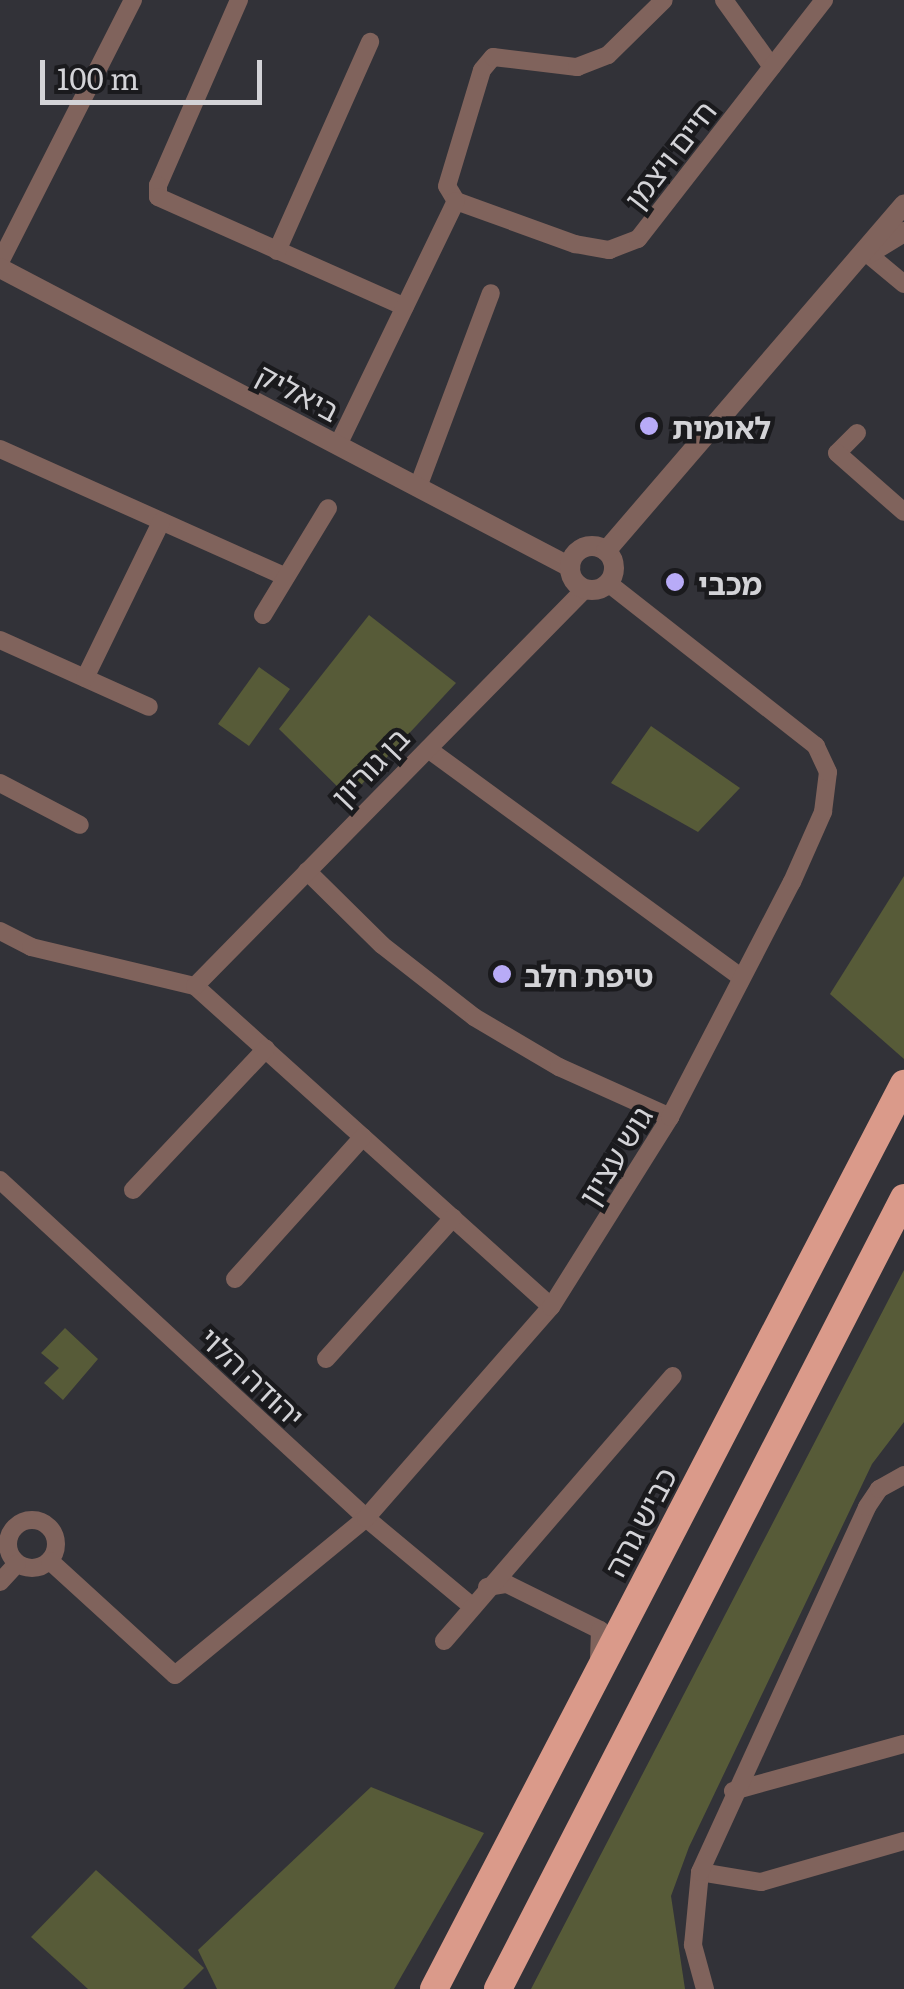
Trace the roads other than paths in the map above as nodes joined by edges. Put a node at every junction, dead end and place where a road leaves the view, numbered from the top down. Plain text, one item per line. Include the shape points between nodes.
1 (133, 0) edge
2 (238, 0) edge
3 (664, 0) edge
4 (724, 0) edge
5 (824, 0) edge
6 (370, 42) dead end
7 (772, 67) junction
8 (456, 201) junction
9 (904, 205) edge
10 (904, 232) edge
11 (277, 251) junction
12 (868, 254) junction
13 (0, 265) edge
14 (904, 284) edge
15 (491, 293) dead end
16 (405, 307) junction
17 (857, 434) dead end
18 (338, 445) junction
19 (0, 450) edge
20 (418, 488) junction
21 (328, 508) dead end
22 (904, 512) edge
23 (161, 522) junction
24 (606, 551) junction
25 (570, 567) junction
26 (286, 577) junction
27 (608, 583) junction
28 (586, 589) junction
29 (262, 615) dead end
30 (0, 640) edge
31 (84, 678) junction
32 (149, 707) dead end
33 (428, 749) junction
34 (0, 783) edge
35 (80, 825) dead end
36 (308, 872) junction
37 (0, 931) edge
38 (740, 977) junction
39 (195, 986) junction
40 (266, 1049) junction
41 (904, 1084) edge
42 (670, 1117) junction
43 (363, 1137) junction
44 (0, 1180) edge
45 (134, 1190) dead end
46 (904, 1198) edge
47 (453, 1218) junction
48 (235, 1279) dead end
49 (552, 1307) junction
50 (326, 1359) dead end
51 (673, 1376) dead end
52 (904, 1475) edge
53 (366, 1518) junction
54 (6, 1524) edge
55 (50, 1561) junction
56 (18, 1564) junction
57 (0, 1582) edge
58 (490, 1587) junction
59 (457, 1594) junction
60 (473, 1607) junction
61 (444, 1641) dead end
62 (597, 1670) junction
63 (904, 1744) edge
64 (734, 1791) junction
65 (904, 1841) edge
66 (700, 1872) junction
67 (434, 1989) edge
68 (498, 1989) edge
69 (705, 1989) edge

1 - 13 street
2 - 11 street via 158,197
3 - 8 street via 608,55 577,66 494,57 482,70 447,186
4 - 7 street
5 - 7 street, חיים ויצמן
6 - 11 street
7 - 8 street, חיים ויצמן via 638,239 609,250 575,244
8 - 16 street
9 - 12 street
10 - 12 street
11 - 16 street
12 - 14 street
12 - 24 street
13 - 18 street, ביאליק
15 - 20 street
16 - 18 street
17 - 22 street via 837,453
18 - 20 street, ביאליק
19 - 23 street
20 - 25 street, ביאליק
21 - 26 street
23 - 26 street
23 - 31 street
24 - 25 street via 586,547
24 - 27 street via 614,564
25 - 28 street
26 - 29 street
27 - 28 street
27 - 38 street, גוש עציון via 816,746 828,772 823,812
28 - 33 street, בן גוריון
30 - 31 street
31 - 32 street
33 - 36 street, בן גוריון
33 - 38 street
34 - 35 street
36 - 39 street, בן גוריון
36 - 42 street via 382,945 474,1017 559,1067
37 - 39 street via 32,947
38 - 42 street, גוש עציון
39 - 40 street
40 - 43 street
40 - 45 street
41 - 62 highway, כביש גהה
42 - 49 street, גוש עציון
43 - 47 street
43 - 48 street
44 - 53 street, יהודה הלוי
46 - 68 highway
47 - 49 street
47 - 50 street
49 - 53 street, גוש עציון
51 - 58 street
52 - 64 street via 879,1489 866,1507
53 - 55 street, גוש עציון via 175,1675
53 - 59 street, יהודה הלוי
54 - 55 street via 45,1524 56,1541
54 - 56 street
55 - 56 street via 37,1568
56 - 57 street
58 - 59 street
58 - 60 street
58 - 62 street via 507,1584 600,1630
59 - 60 street, יהודה הלוי
60 - 61 street
62 - 67 highway, כביש גהה
63 - 64 street
64 - 66 street
65 - 66 street via 760,1882
66 - 69 street via 692,1927

